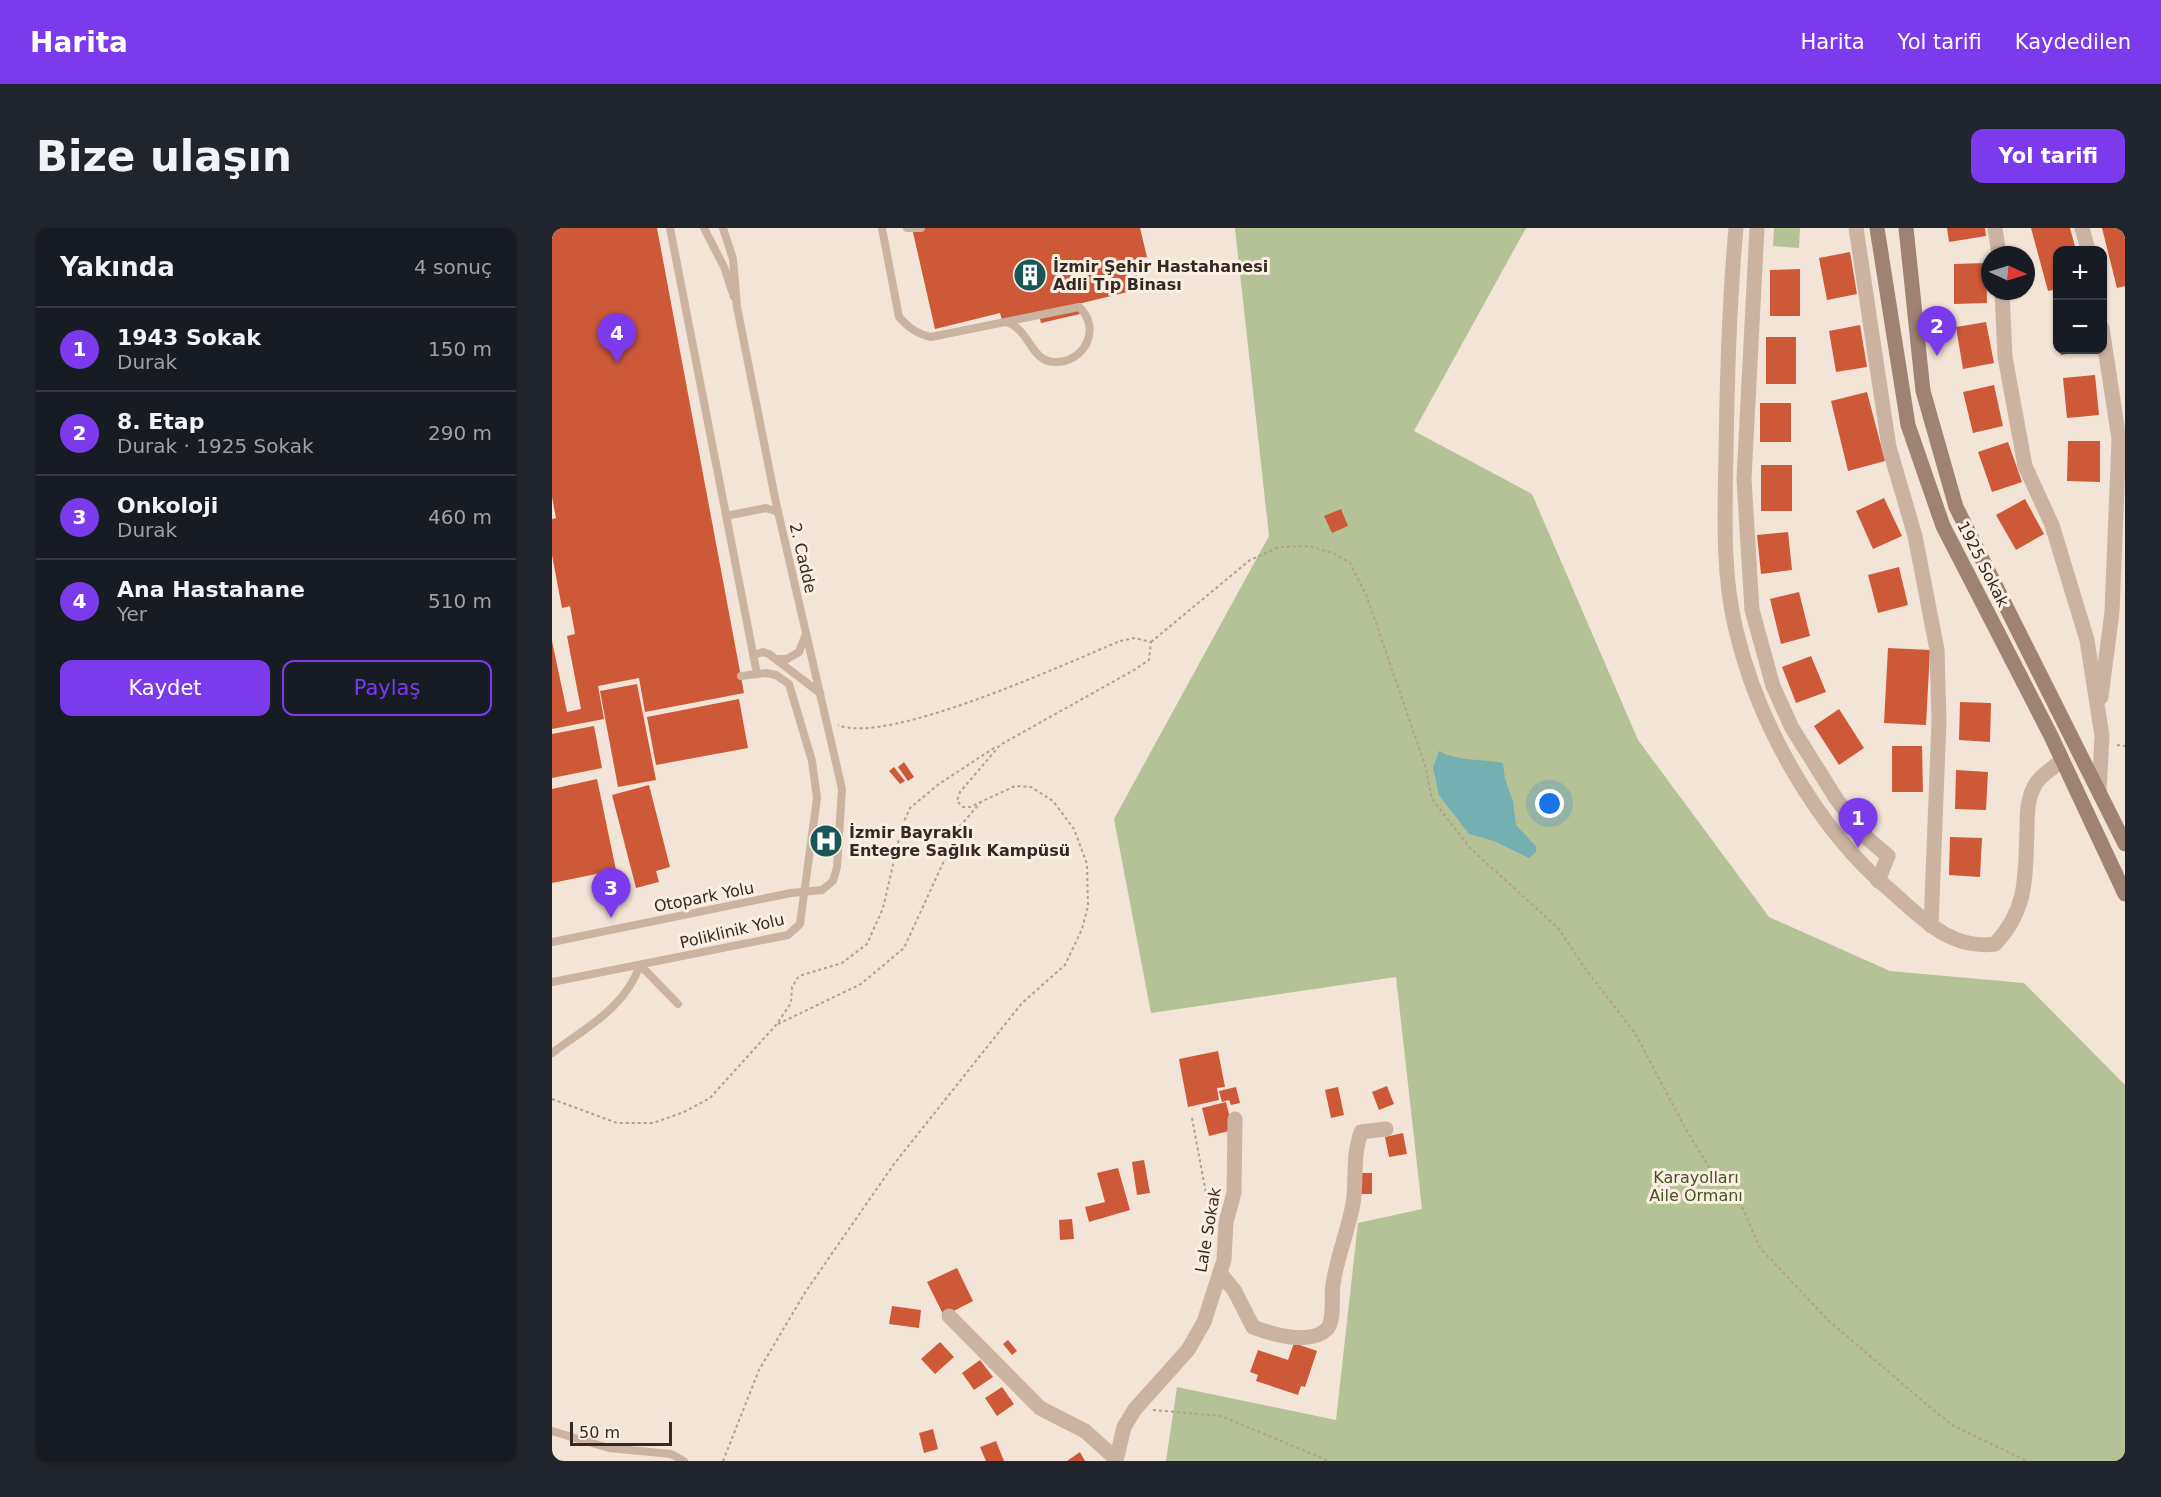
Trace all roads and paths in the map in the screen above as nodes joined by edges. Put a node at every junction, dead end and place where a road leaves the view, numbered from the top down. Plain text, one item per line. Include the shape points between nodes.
1 (670, 228) edge
2 (704, 228) edge
3 (723, 228) edge
4 (882, 228) edge
5 (907, 228) edge
6 (921, 228) edge
7 (1736, 228) edge
8 (1757, 228) edge
9 (1856, 228) edge
10 (1877, 228) edge
11 (1906, 228) edge
12 (1995, 228) edge
13 (2082, 228) edge
14 (1998, 246) edge
15 (2087, 246) edge
16 (1881, 253) junction
17 (1860, 255) junction
18 (2002, 300) edge
19 (737, 307) junction
20 (1006, 322) junction
21 (2107, 354) edge
22 (778, 512) junction
23 (726, 516) junction
24 (806, 633) junction
25 (1151, 642) junction
26 (753, 655) junction
27 (777, 659) junction
28 (757, 674) junction
29 (741, 676) dead end
30 (820, 693) junction
31 (2099, 708) junction
32 (826, 720) junction
33 (1000, 745) junction
34 (2062, 760) junction
35 (2099, 791) junction
36 (982, 801) junction
37 (2125, 844) edge
38 (1878, 881) junction
39 (822, 890) joint
40 (2125, 894) edge
41 (1931, 926) junction
42 (552, 942) edge
43 (640, 965) junction
44 (552, 982) edge
45 (678, 1004) dead end
46 (776, 1025) junction
47 (552, 1053) edge
48 (552, 1099) edge
49 (1192, 1118) dead end
50 (1235, 1119) dead end
51 (1386, 1129) dead end
52 (1226, 1222) junction
53 (1220, 1273) junction
54 (949, 1316) dead end
55 (1135, 1409) junction
56 (552, 1431) edge
57 (1116, 1460) edge
58 (684, 1461) edge
59 (723, 1461) edge
60 (1329, 1461) edge
61 (2027, 1461) edge

1 - 23 lane
2 - 19 lane via 724,267
3 - 19 lane, 2. Cadde via 733,259
4 - 20 lane via 899,316 908,327 931,337
5 - 6 lane
7 - 38 street via 1731,279 1725,521 1735,630 1745,663 1794,776
8 - 38 street via 1744,479 1752,610 1773,686 1788,721 1837,800 1867,838 1888,856
9 - 17 street
10 - 16 main road, 1925 Sokak
11 - 35 main road, 1925 Sokak via 1923,391 1956,507
12 - 14 street
13 - 15 street
16 - 17 street
16 - 34 main road, 1925 Sokak via 1908,425 1943,526
17 - 41 street via 1889,447 1915,536 1937,650 1939,721
18 - 31 street via 2005,357 2025,466 2065,560 2087,640
19 - 22 lane, 2. Cadde
20 - 20 lane via 1022,330 1033,350 1054,362 1078,355 1089,340 1084,313 1079,307
21 - 31 street via 2119,439 2112,612
22 - 23 lane via 766,508
22 - 24 lane, 2. Cadde
23 - 26 lane
24 - 27 lane via 799,652 787,659
24 - 30 lane, 2. Cadde
25 - 32 path via 1136,638 1120,641 983,698 902,723 851,728
25 - 33 path via 1149,660
25 - 61 path via 1212,588 1250,560 1279,547 1309,546 1350,563 1367,597 1425,765 1432,799 1471,849 1558,928 1635,1033 1715,1177 1743,1209 1760,1248 1829,1321 1932,1409 1954,1426
26 - 27 lane via 764,652
26 - 28 lane
27 - 30 lane
28 - 29 lane, Poliklinik Yolu
28 - 43 lane, Poliklinik Yolu via 776,675 789,684 817,782 801,924 788,935
30 - 32 lane, 2. Cadde
31 - 35 street
32 - 39 lane, 2. Cadde via 843,806 837,867 832,881
33 - 36 path via 960,792 957,801 963,807
33 - 46 path via 939,784 910,808 902,826 886,899 867,944 842,963 799,976 792,987 791,1003
34 - 40 main road, 1925 Sokak
34 - 41 street via 2036,782 2031,793 2023,898 2005,934 1995,944 1962,944
35 - 37 main road, 1925 Sokak
36 - 46 path via 960,826 904,948 861,984
36 - 59 path via 1016,786 1031,786 1066,816 1087,864 1088,906 1075,950 1022,1003 894,1164 778,1336 759,1370
38 - 41 street
39 - 42 lane, Otopark Yolu, bridge
43 - 44 lane, Poliklinik Yolu
43 - 45 lane
43 - 47 lane via 633,986 610,1012
46 - 48 path via 710,1098 653,1123 617,1123
49 - 52 path via 1208,1204
50 - 52 street, Lale Sokak via 1234,1193
51 - 53 street via 1361,1132 1355,1150 1353,1203 1333,1284 1330,1324 1325,1331 1309,1337 1272,1335 1253,1327
52 - 53 street, Lale Sokak
53 - 55 street, Lale Sokak via 1204,1322 1188,1350
54 - 57 street via 1040,1407 1085,1431
55 - 57 street, Lale Sokak via 1124,1427
55 - 60 path via 1221,1416
56 - 58 lane via 609,1448 671,1454

